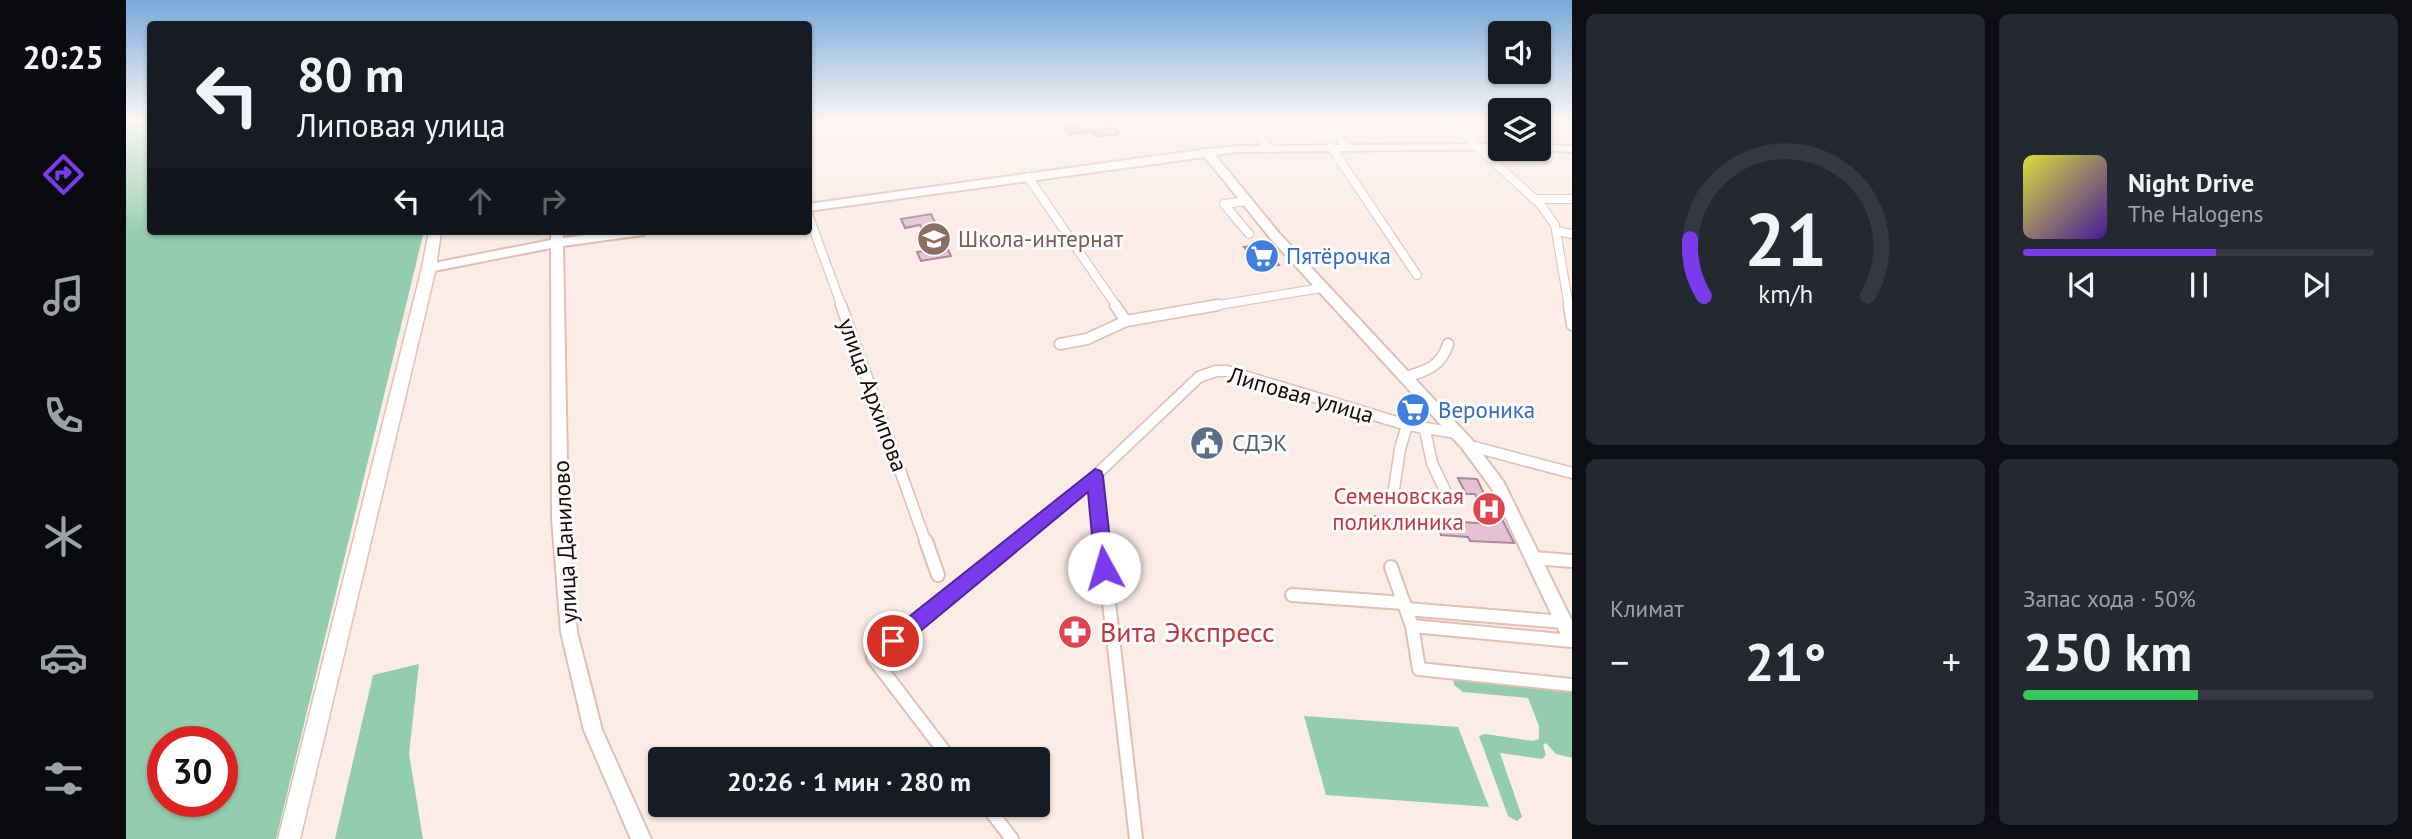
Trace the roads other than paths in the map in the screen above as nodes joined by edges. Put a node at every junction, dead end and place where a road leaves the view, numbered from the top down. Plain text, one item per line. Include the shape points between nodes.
1 (1156, 159) edge
2 (1213, 159) edge
3 (1339, 159) edge
4 (1489, 159) edge
5 (1028, 177) junction
6 (1534, 199) junction
7 (1572, 199) edge
8 (1247, 201) junction
9 (812, 207) edge
10 (1264, 222) junction
11 (1241, 224) junction
12 (812, 225) edge
13 (1557, 231) junction
14 (1249, 234) dead end
15 (1572, 234) edge
16 (434, 235) edge
17 (586, 235) edge
18 (557, 237) edge
19 (429, 268) junction
20 (1418, 275) dead end
21 (1321, 288) junction
22 (1126, 321) junction
23 (1572, 326) edge
24 (1060, 344) dead end
25 (1448, 344) dead end
26 (1404, 377) junction
27 (1407, 425) junction
28 (1425, 429) junction
29 (1461, 439) junction
30 (1572, 473) edge
31 (1095, 476) junction
32 (1533, 558) junction
33 (1572, 561) edge
34 (1391, 568) dead end
35 (939, 575) dead end
36 (1293, 595) dead end
37 (1405, 606) junction
38 (1564, 622) junction
39 (1412, 626) junction
40 (1572, 640) edge
41 (1572, 685) edge
42 (941, 747) edge
43 (995, 817) edge
44 (289, 839) edge
45 (641, 839) edge
46 (1012, 839) edge
47 (1136, 839) edge

1 - 5 main road
2 - 8 main road
3 - 20 street
4 - 6 street
5 - 9 main road
5 - 22 street
6 - 7 street
6 - 13 street
8 - 10 main road
8 - 11 street via 1224,204
10 - 11 street
10 - 21 main road
11 - 14 street
12 - 35 street, улица Архипова
13 - 15 street
13 - 23 street
16 - 19 main road
17 - 18 main road
18 - 19 main road
18 - 45 main road, улица Данилово via 560,517 569,632 593,730
19 - 44 main road
21 - 22 street
21 - 26 main road
22 - 24 street via 1087,339
25 - 26 street via 1440,362
26 - 29 main road
27 - 28 street, Липовая улица
27 - 28 street via 1394,496 1448,499 1432,463
27 - 31 street, Липовая улица via 1216,371 1199,377
28 - 29 street, Липовая улица
29 - 30 street, Липовая улица
29 - 32 main road via 1498,485
31 - 42 street, Липовая улица via 873,658
31 - 47 street
32 - 33 street
32 - 38 main road
34 - 37 street
36 - 37 street
37 - 38 street
37 - 39 street
38 - 40 main road
39 - 40 street
39 - 41 street via 1419,669
43 - 46 street

